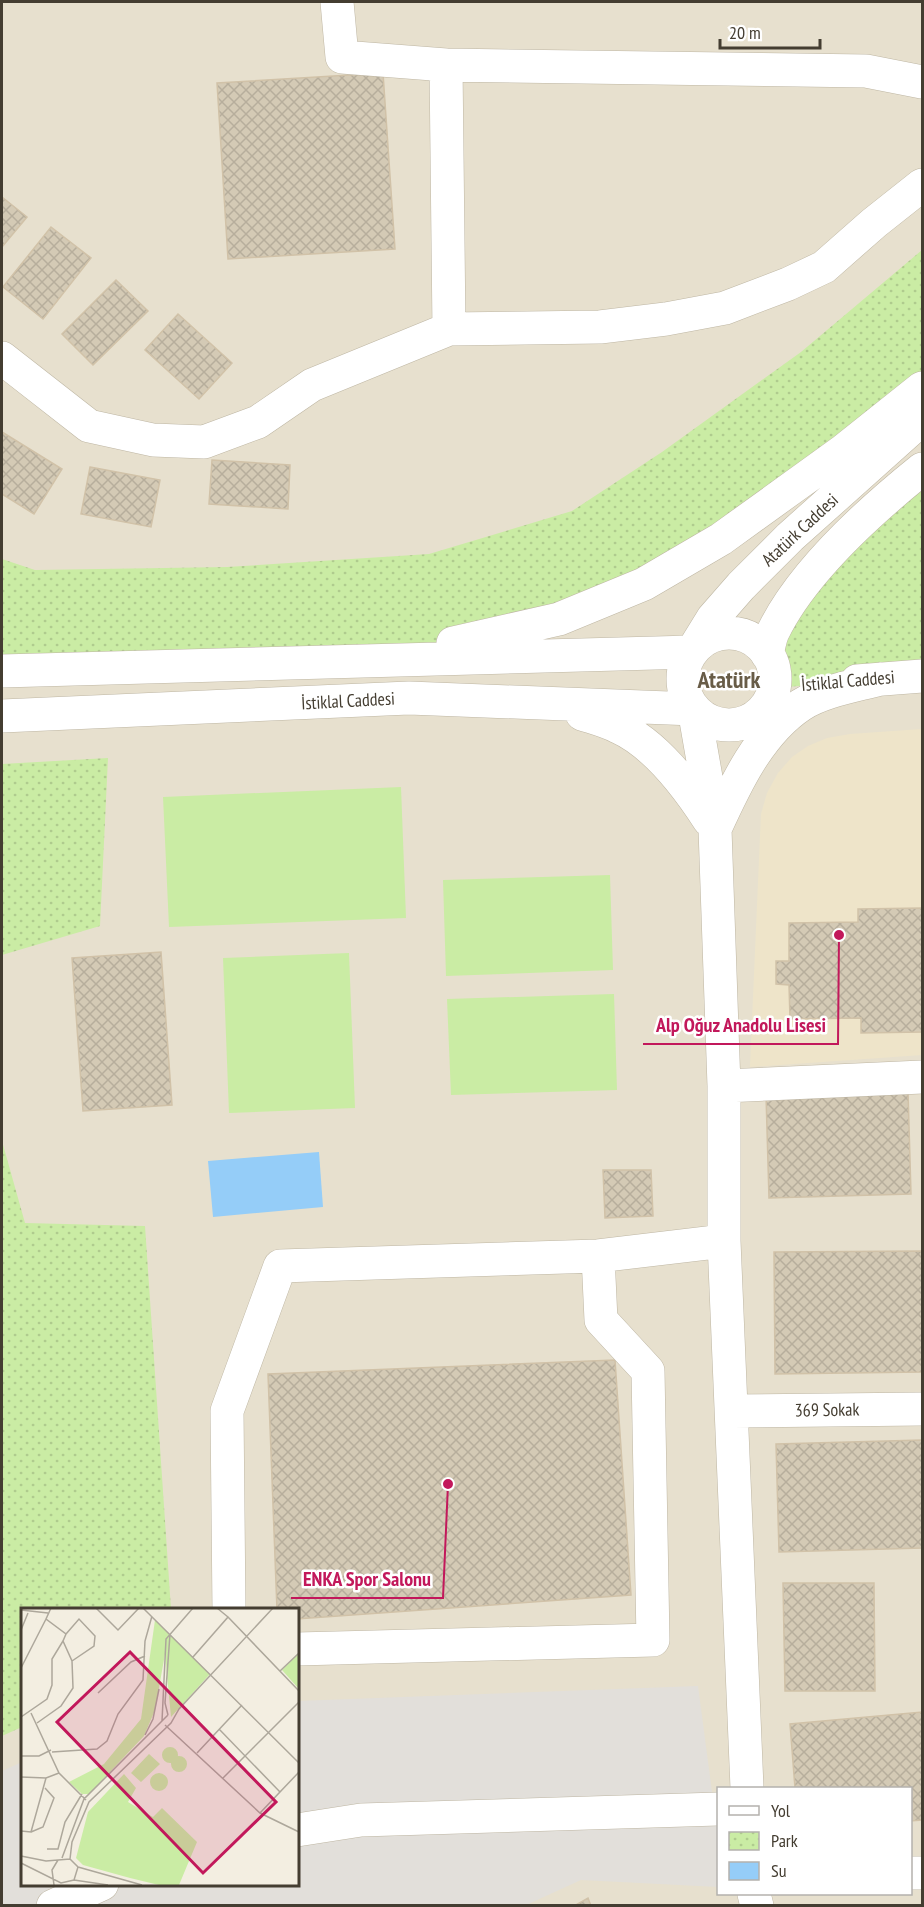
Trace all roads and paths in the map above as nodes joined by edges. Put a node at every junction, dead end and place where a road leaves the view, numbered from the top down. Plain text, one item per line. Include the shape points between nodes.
1 (337, 2) edge
2 (446, 65) junction
3 (922, 82) edge
4 (922, 185) edge
5 (449, 329) junction
6 (2, 358) edge
7 (922, 388) edge
8 (922, 419) edge
9 (922, 468) edge
10 (692, 652) junction
11 (767, 654) junction
12 (357, 660) junction
13 (2, 671) edge
14 (922, 675) edge
15 (880, 679) junction
16 (774, 688) junction
17 (553, 703) junction
18 (694, 709) junction
19 (2, 716) edge
20 (734, 725) junction
21 (715, 830) junction
22 (922, 1077) edge
23 (724, 1086) junction
24 (724, 1240) junction
25 (598, 1256) junction
26 (922, 1409) edge
27 (732, 1411) junction
28 (229, 1608) edge
29 (298, 1649) edge
30 (747, 1787) edge
31 (717, 1809) edge
32 (298, 1830) edge
33 (97, 1886) edge
34 (53, 1905) edge

1 - 2 street via 342,57
2 - 3 street via 866,71
2 - 5 street
4 - 5 street via 824,267 725,308 600,327
5 - 6 street via 312,386 258,422 204,442 153,440 89,426
7 - 12 street via 721,539 644,584 559,619
8 - 10 street, Atatürk Caddesi via 749,578 712,618
9 - 11 street, Atatürk Caddesi via 829,554 772,633
10 - 11 street via 703,641 733,633 748,637
10 - 12 street
10 - 18 street via 683,682
11 - 16 street, İstiklal Caddesi via 775,673
12 - 13 street
14 - 15 street, İstiklal Caddesi
15 - 16 street, İstiklal Caddesi
15 - 21 street via 801,705 780,724 736,783
16 - 20 street, İstiklal Caddesi via 761,713
17 - 18 street, İstiklal Caddesi
17 - 19 street, İstiklal Caddesi via 409,698
17 - 21 street via 620,727 643,743 683,783
18 - 20 street, İstiklal Caddesi via 706,719
18 - 21 street
20 - 21 street
21 - 23 street
22 - 23 street
23 - 24 street
24 - 25 street
24 - 27 street
25 - 28 street via 280,1266 227,1411
25 - 29 street via 601,1320 648,1371 653,1640
26 - 27 street, 369 Sokak
27 - 30 street
31 - 32 street via 361,1820
33 - 34 street

